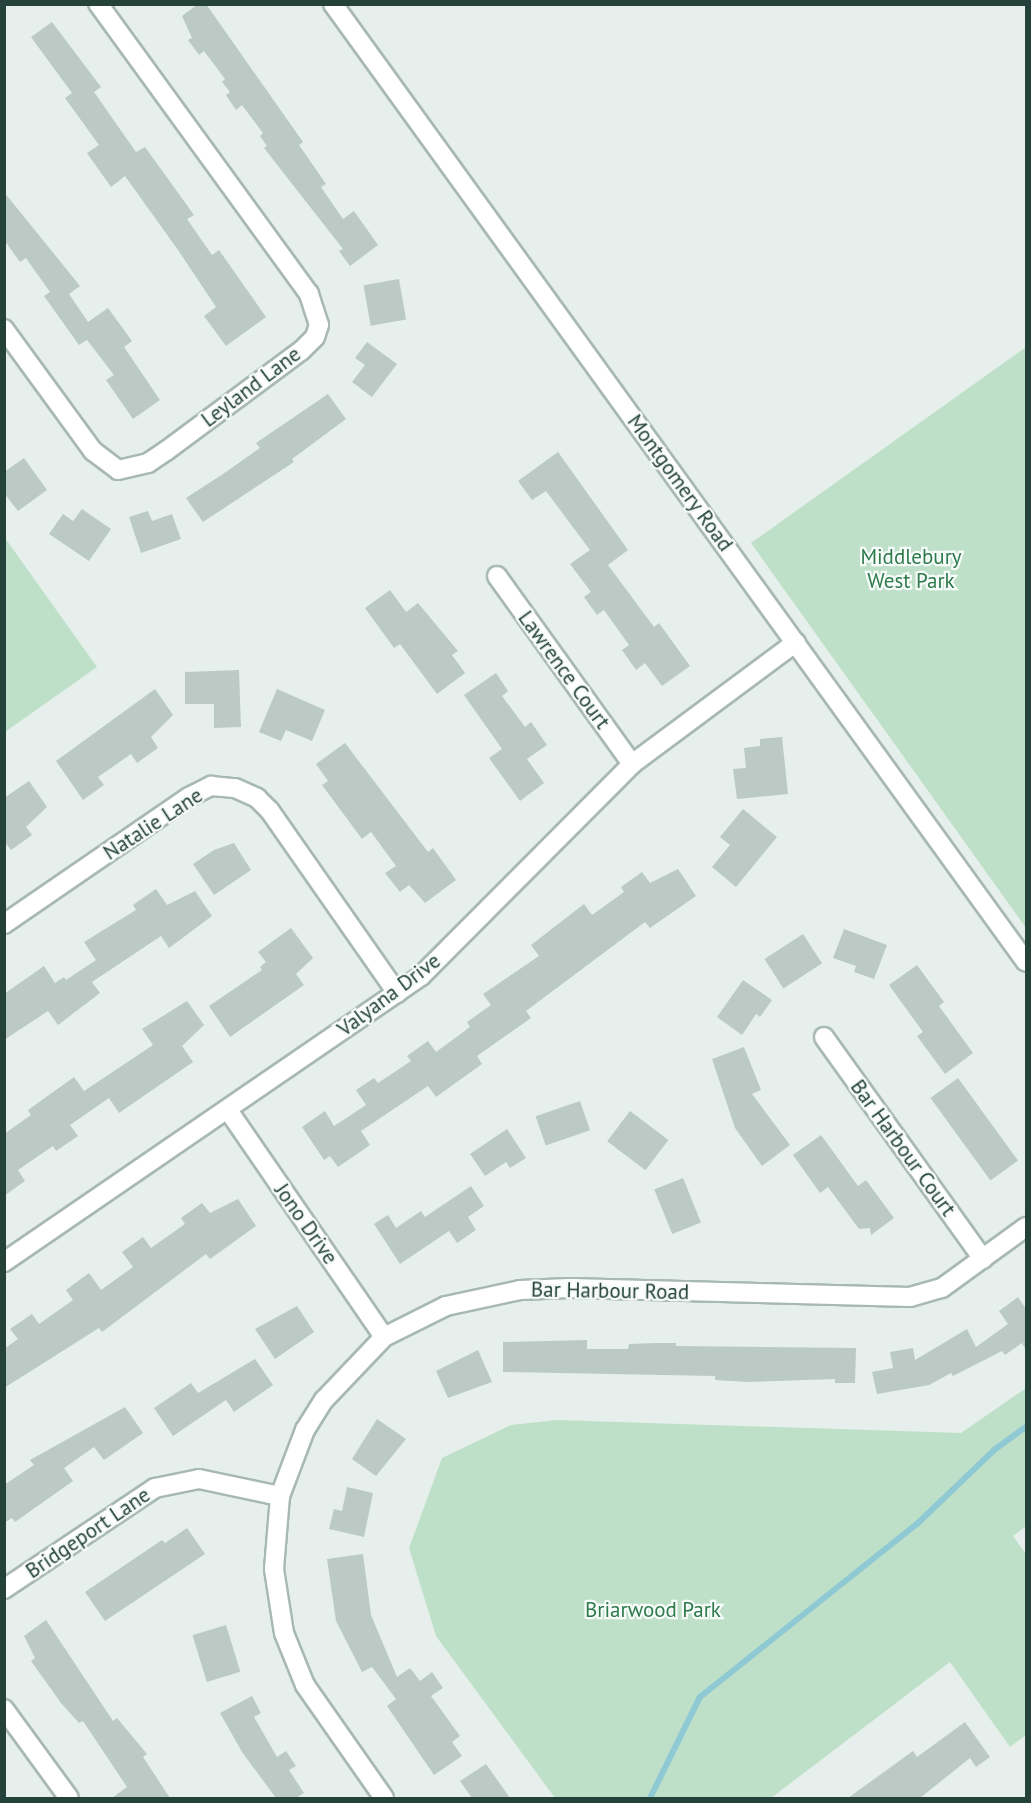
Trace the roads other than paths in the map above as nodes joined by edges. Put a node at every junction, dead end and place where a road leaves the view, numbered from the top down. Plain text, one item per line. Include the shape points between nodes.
1 (98, 4) edge
2 (333, 4) edge
3 (4, 329) edge
4 (497, 576) dead end
5 (796, 642) junction
6 (632, 764) junction
7 (4, 924) edge
8 (1026, 962) edge
9 (397, 993) junction
10 (824, 1037) dead end
11 (228, 1110) junction
12 (1026, 1227) edge
13 (983, 1259) junction
14 (4, 1262) edge
15 (384, 1337) junction
16 (279, 1496) junction
17 (4, 1589) edge
18 (4, 1709) edge
19 (69, 1798) edge
20 (384, 1798) edge

1 - 3 street, Leyland Lane via 309,294 320,325 302,350 166,451 148,463 118,470 93,451
2 - 5 street, Montgomery Road
4 - 6 street, Lawrence Court
5 - 6 street, Valyana Drive
5 - 8 street, Montgomery Road
6 - 9 street, Valyana Drive via 438,961
7 - 9 street, Natalie Lane via 189,797 211,786 235,788 257,798 270,812
9 - 11 street, Valyana Drive
10 - 13 street, Bar Harbour Court
11 - 14 street, Valyana Drive
11 - 15 street, Jono Drive
12 - 13 street, Bar Harbour Road
13 - 15 street, Bar Harbour Road via 942,1288 910,1298 570,1288 520,1290 446,1306
15 - 16 street, Bar Harbour Road via 324,1400 305,1430
16 - 17 street, Bridgeport Lane via 199,1479 155,1488
16 - 20 street, Bar Harbour Road via 274,1569 277,1601 292,1659 318,1707
18 - 19 street

